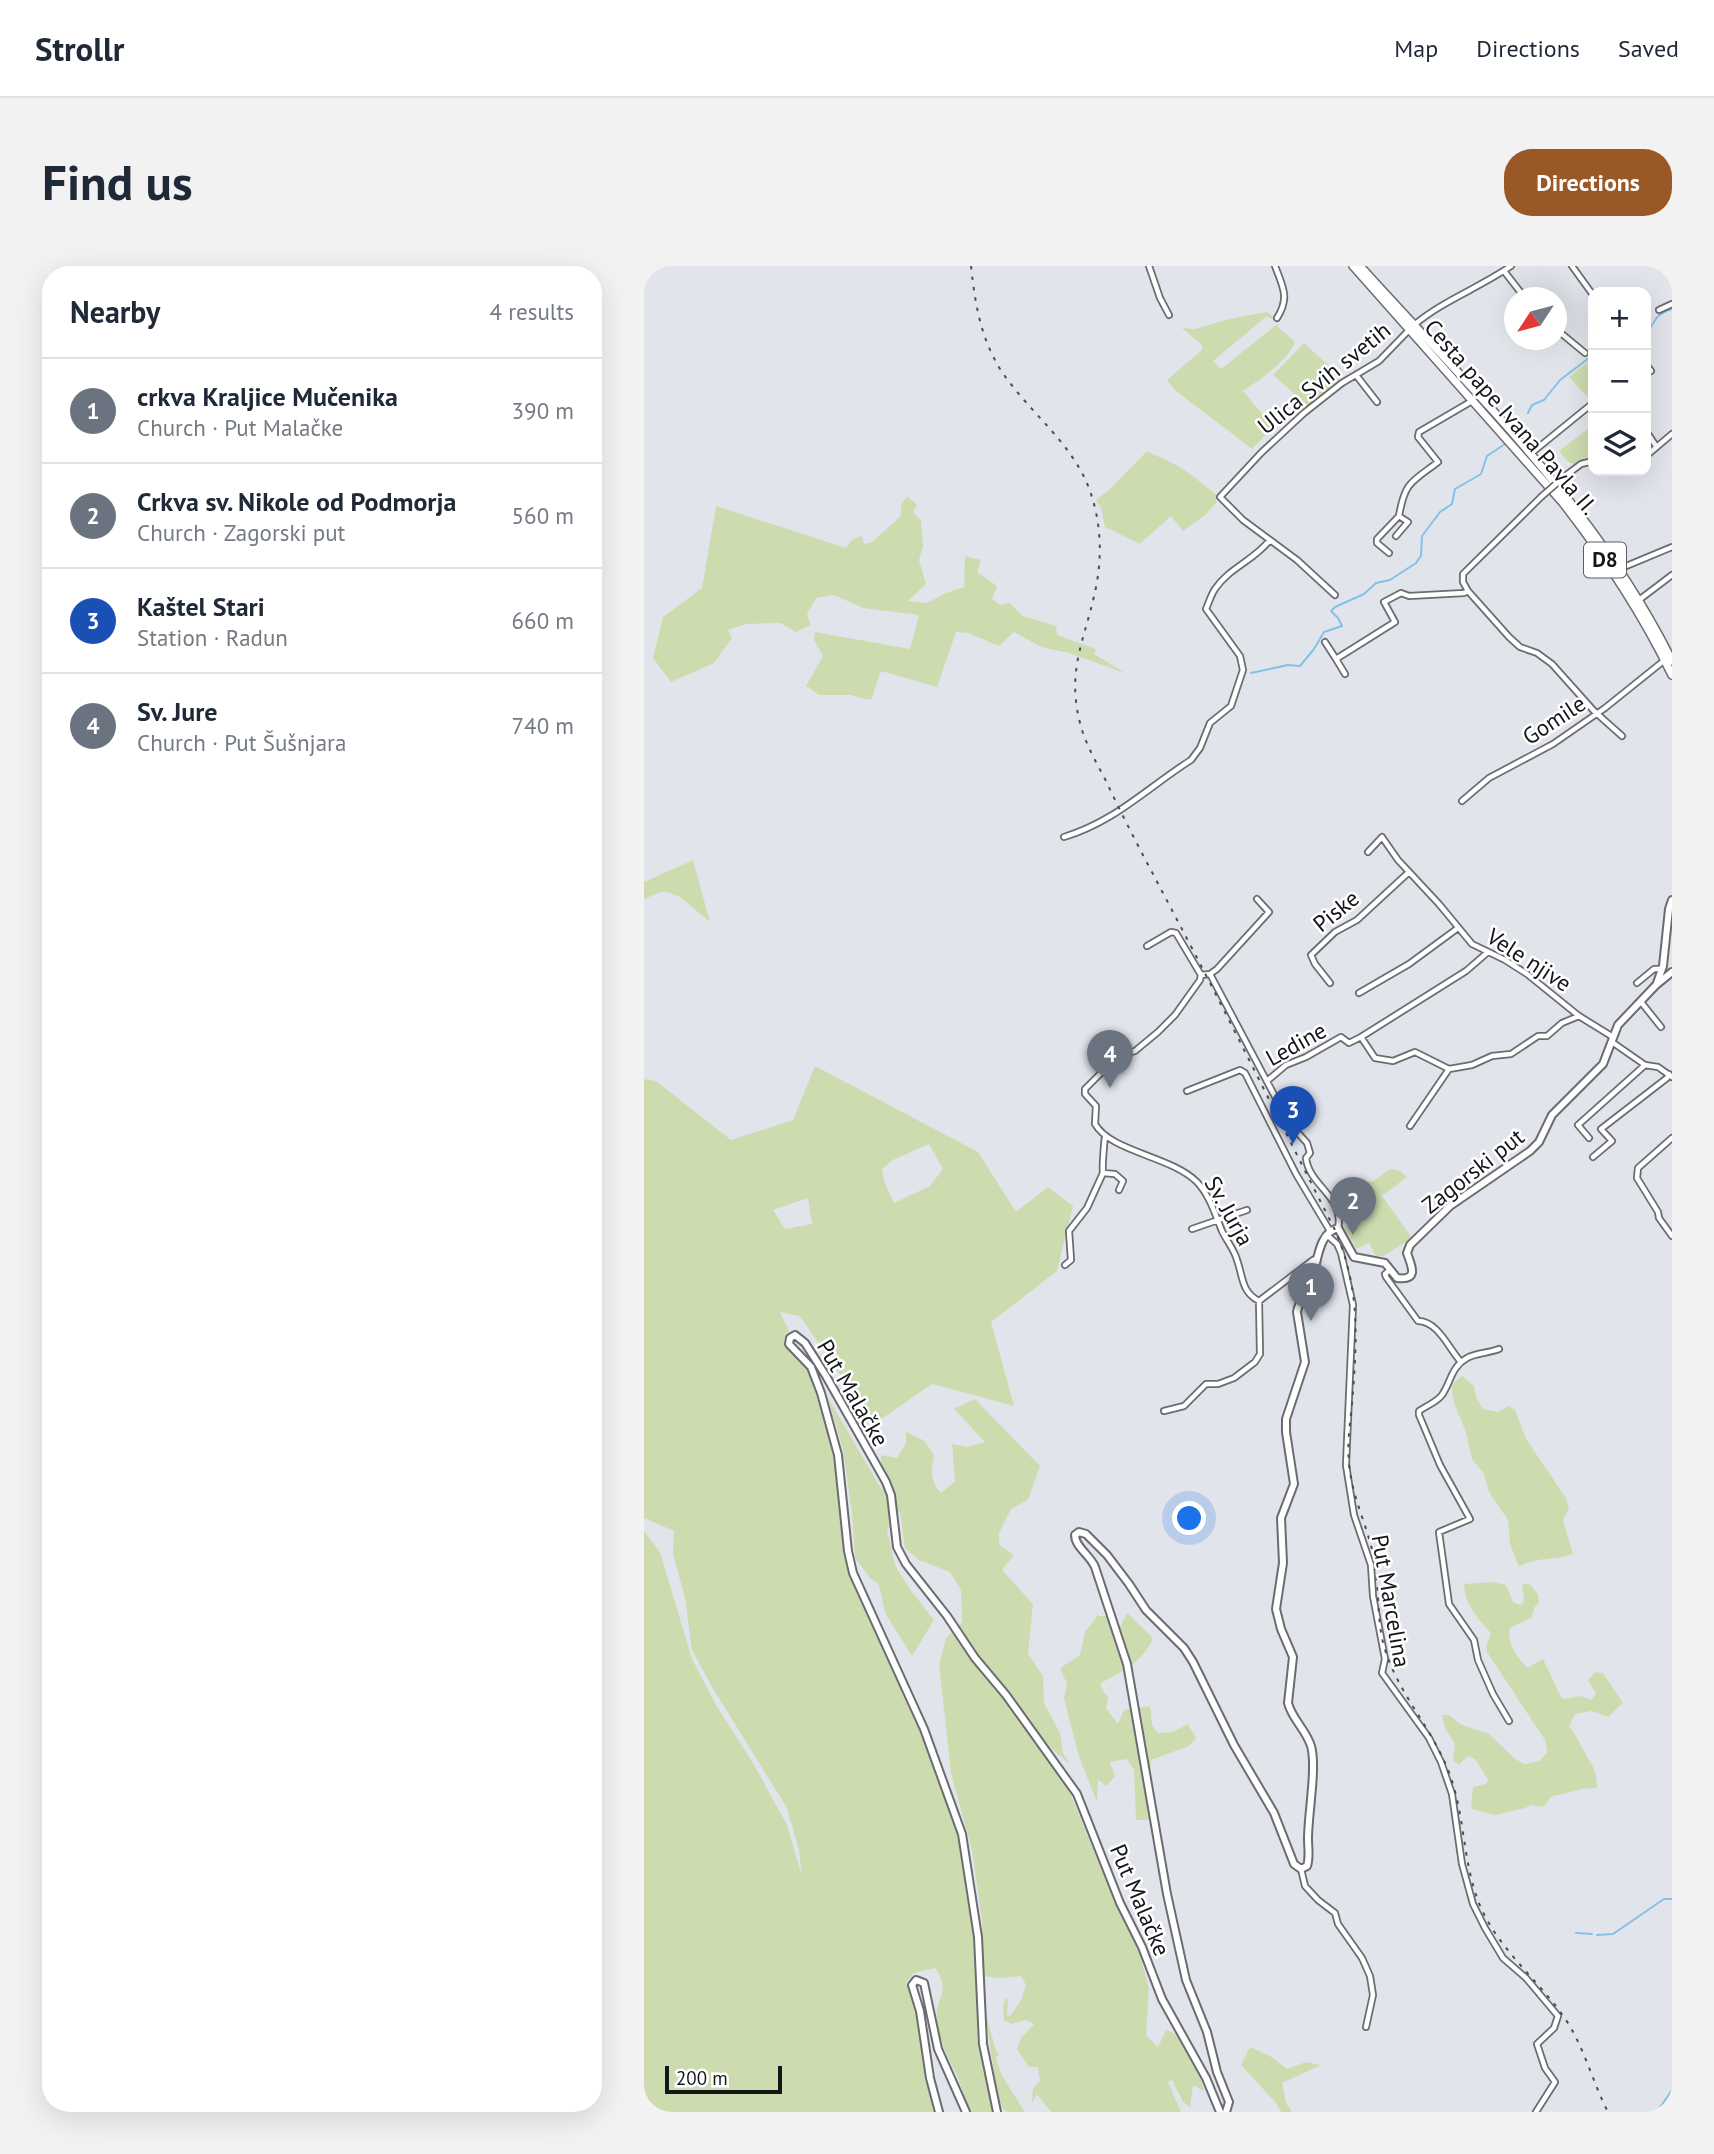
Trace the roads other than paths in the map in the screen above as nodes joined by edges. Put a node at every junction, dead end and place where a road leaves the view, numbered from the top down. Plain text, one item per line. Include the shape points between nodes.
1 (1149, 266) edge
2 (1275, 266) edge
3 (1353, 266) edge
4 (1360, 266) edge
5 (1511, 266) edge
6 (1572, 266) edge
7 (1504, 271) junction
8 (1516, 287) edge
9 (1588, 288) edge
10 (1672, 303) edge
11 (1659, 310) dead end
12 (1169, 315) dead end
13 (1277, 318) dead end
14 (1412, 328) junction
15 (1567, 338) edge
16 (1585, 353) dead end
17 (1356, 375) junction
18 (1472, 401) junction
19 (1377, 402) dead end
20 (1588, 407) edge
21 (1671, 436) edge
22 (1651, 438) edge
23 (1656, 446) junction
24 (1534, 451) dead end
25 (1651, 451) edge
26 (1588, 462) edge
27 (1399, 516) junction
28 (1396, 536) dead end
29 (1269, 541) junction
30 (1672, 547) edge
31 (1389, 553) dead end
32 (1619, 569) junction
33 (1672, 575) edge
34 (1468, 591) junction
35 (1335, 594) dead end
36 (1639, 600) junction
37 (1325, 642) dead end
38 (1336, 659) junction
39 (1672, 661) edge
40 (1661, 663) dead end
41 (1345, 674) dead end
42 (1672, 675) edge
43 (1596, 713) junction
44 (1622, 736) dead end
45 (1462, 800) dead end
46 (1065, 837) dead end
47 (1368, 852) dead end
48 (1409, 872) junction
49 (1257, 899) dead end
50 (1672, 900) edge
51 (1458, 928) junction
52 (1147, 946) dead end
53 (1488, 952) junction
54 (1672, 966) edge
55 (1666, 971) edge
56 (1210, 974) junction
57 (1201, 975) junction
58 (1330, 983) dead end
59 (1637, 983) dead end
60 (1359, 993) dead end
61 (1640, 1002) junction
62 (1579, 1016) junction
63 (1661, 1027) dead end
64 (1361, 1037) junction
65 (1612, 1039) junction
66 (1644, 1065) junction
67 (1449, 1069) junction
68 (1670, 1076) edge
69 (1267, 1081) junction
70 (1187, 1091) dead end
71 (1410, 1126) dead end
72 (1105, 1137) junction
73 (1589, 1138) dead end
74 (1672, 1138) edge
75 (1593, 1157) dead end
76 (1103, 1173) junction
77 (1119, 1190) dead end
78 (1247, 1210) dead end
79 (1218, 1219) junction
80 (1192, 1229) dead end
81 (1332, 1231) junction
82 (1672, 1236) edge
83 (1317, 1259) junction
84 (1065, 1265) dead end
85 (1390, 1270) junction
86 (1259, 1301) junction
87 (1499, 1349) dead end
88 (1461, 1362) junction
89 (1164, 1411) dead end
90 (1510, 1721) dead end
91 (1301, 1869) junction
92 (1366, 2027) dead end
93 (939, 2112) edge
94 (966, 2112) edge
95 (997, 2112) edge
96 (1220, 2112) edge
97 (1226, 2112) edge
98 (1536, 2112) edge

1 - 12 street
2 - 13 street via 1285,306
3 - 14 main road, Cesta pape Ivana Pavla II. / D8
4 - 14 main road, Cesta pape Ivana Pavla II. / D8
5 - 7 street, Ulica Svih svetih
6 - 9 street
7 - 8 street
7 - 14 street, Ulica Svih svetih via 1428,313
10 - 11 street
14 - 17 street, Ulica Svih svetih via 1379,361
14 - 18 main road, Cesta pape Ivana Pavla II. / D8
14 - 32 main road, Cesta pape Ivana Pavla II. / D8 via 1558,485
15 - 16 street
17 - 19 street
17 - 29 street, Ulica Svih svetih via 1304,414 1220,497
18 - 27 street via 1419,432 1418,438 1438,462 1407,485
18 - 42 main road, Cesta pape Ivana Pavla II. / D8 via 1592,541 1639,612
20 - 24 street
21 - 23 street
22 - 23 street
23 - 25 street
26 - 34 street, bridge via 1541,497 1463,574
27 - 28 street via 1408,522
27 - 31 street via 1377,539
29 - 35 street, Ulica Svih svetih
29 - 46 street via 1221,581 1206,609 1240,656 1241,679 1231,706 1210,723 1191,760 1121,811
30 - 32 street
32 - 36 main road, Cesta pape Ivana Pavla II. / D8
33 - 36 street
34 - 38 street via 1401,593 1384,602 1395,622
34 - 43 street via 1520,647 1552,664
36 - 39 main road, Cesta pape Ivana Pavla II. / D8
37 - 38 street
38 - 41 street
40 - 43 street, Gomile
43 - 44 street
43 - 45 street, Gomile via 1553,744 1489,778
47 - 48 street, Vele njive via 1382,837
48 - 51 street, Vele njive
48 - 58 street, Piske via 1311,955
49 - 56 street via 1269,912
50 - 55 main road
51 - 53 street, Vele njive via 1472,944
51 - 60 street
52 - 57 street via 1176,933
53 - 62 street, Vele njive via 1527,974
53 - 64 street via 1466,971
54 - 55 main road
55 - 59 street via 1654,970
55 - 61 main road, Zagorski put
56 - 57 street
56 - 69 street
57 - 72 street via 1175,1015 1135,1051 1114,1057 1084,1089 1096,1106 1095,1124
61 - 63 street
61 - 65 main road, Zagorski put via 1618,1025
62 - 65 street, Vele njive
62 - 67 street via 1511,1054
64 - 67 street, Ledine via 1375,1058 1393,1061 1415,1052
64 - 69 street, Ledine via 1349,1043 1340,1038 1286,1065
65 - 66 street, Vele njive
65 - 85 main road, Zagorski put via 1603,1064 1552,1115 1539,1142 1450,1206 1410,1245 1411,1275 1398,1278
66 - 68 street, Vele njive via 1658,1067
66 - 73 street via 1578,1125
67 - 71 street
68 - 75 street via 1601,1129 1612,1141
69 - 81 street via 1289,1123 1309,1146 1306,1164 1313,1177 1335,1204 1339,1219
70 - 81 street via 1240,1070 1245,1073 1296,1174
72 - 76 street
72 - 79 street, Sv. Jurja via 1185,1172 1199,1184
74 - 82 street via 1638,1168 1637,1178
76 - 77 street via 1115,1174 1123,1181
76 - 84 street via 1087,1208 1069,1231 1071,1260
78 - 79 street
79 - 80 street
79 - 86 street, Sv. Jurja via 1243,1285
81 - 83 main road
81 - 85 main road via 1354,1257 1379,1260
81 - 98 street, Put Marcelina via 1353,1305 1346,1465 1354,1515 1371,1566 1385,1659 1382,1673 1441,1762 1452,1794 1462,1864 1485,1928 1503,1958 1558,2016 1554,2028 1537,2044 1555,2082
83 - 86 street
83 - 91 main road via 1297,1312 1305,1362 1286,1419 1294,1484 1281,1518 1283,1563 1276,1609 1293,1657 1287,1703 1307,1736 1312,1757 1308,1863
85 - 88 street via 1386,1277 1418,1321 1426,1321 1438,1331
86 - 89 street via 1255,1362 1234,1378 1206,1384 1184,1406
87 - 88 street
88 - 90 street via 1440,1398 1419,1415 1470,1519 1439,1532 1449,1604 1474,1640 1493,1694
91 - 92 street via 1306,1886 1335,1913 1370,1976 1373,1994
91 - 97 main road, Put Malačke via 1294,1864 1274,1813 1184,1648 1146,1610 1107,1555 1086,1534 1077,1533 1076,1543 1095,1567 1127,1664 1182,1964 1229,2102
93 - 94 main road via 912,1985 916,1980 924,1983 938,2049
95 - 96 main road, Put Malačke via 983,2044 978,1937 962,1834 924,1728 853,1573 838,1455 815,1376 789,1344 795,1335 826,1376 886,1482 897,1547 906,1564 1077,1794 1162,1999

